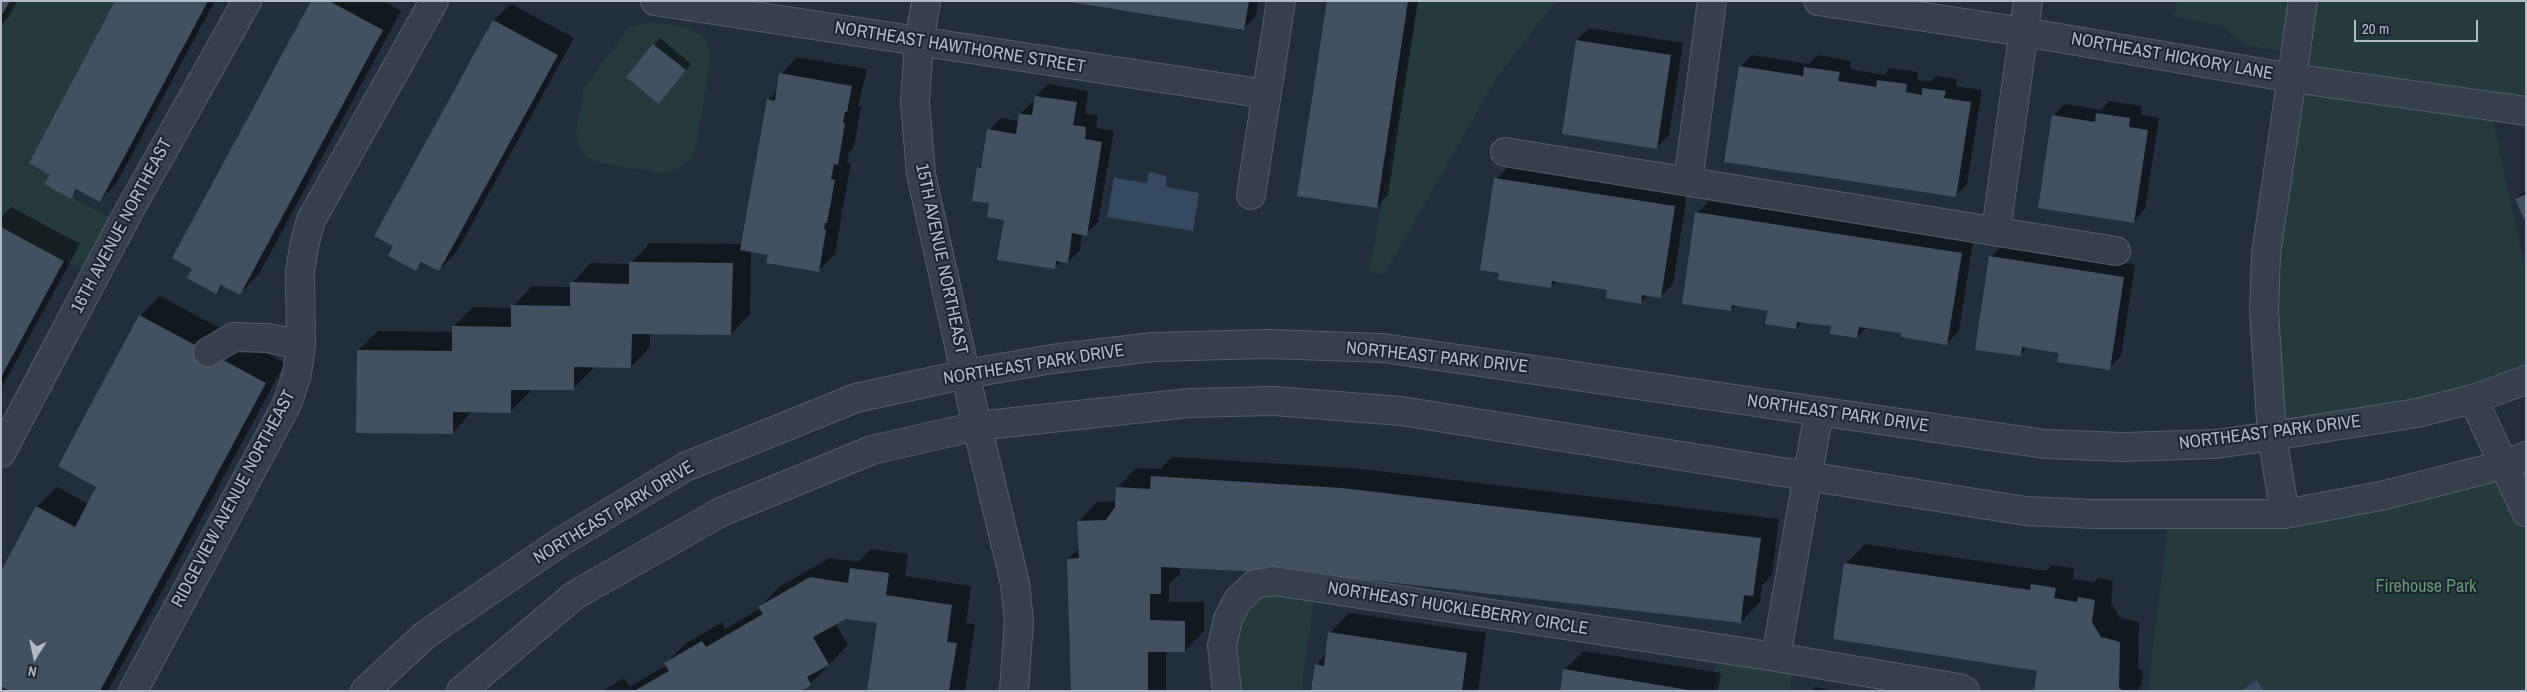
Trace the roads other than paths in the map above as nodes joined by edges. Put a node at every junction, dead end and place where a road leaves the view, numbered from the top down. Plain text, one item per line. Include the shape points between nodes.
1 (246, 1) edge
2 (434, 1) edge
3 (655, 1) edge
4 (926, 1) edge
5 (1281, 1) edge
6 (1712, 1) edge
7 (1818, 1) edge
8 (2028, 1) edge
9 (2303, 1) edge
10 (2024, 32) junction
11 (920, 42) junction
12 (2292, 78) junction
13 (1266, 94) junction
14 (2526, 111) edge
15 (1504, 152) dead end
16 (1688, 182) junction
17 (1251, 194) dead end
18 (1996, 231) junction
19 (2116, 251) dead end
20 (301, 346) junction
21 (208, 352) dead end
22 (966, 374) junction
23 (2526, 380) edge
24 (2473, 399) junction
25 (1820, 411) junction
26 (977, 426) junction
27 (2272, 436) junction
28 (1, 453) edge
29 (2514, 461) edge
30 (1808, 475) junction
31 (2526, 512) edge
32 (2285, 514) junction
33 (1776, 657) junction
34 (133, 691) edge
35 (365, 691) edge
36 (461, 691) edge
37 (1014, 691) edge
38 (1227, 691) edge
39 (1965, 691) edge

1 - 28 street, 16TH AVENUE NORTHEAST via 129,211
2 - 20 street, RIDGEVIEW AVENUE NORTHEAST via 311,220 300,271
3 - 11 street, NORTHEAST HAWTHORNE STREET
4 - 11 street, 15TH AVENUE NORTHEAST
5 - 13 street
6 - 16 street
7 - 10 street, NORTHEAST HICKORY LANE
8 - 10 street
9 - 12 street
10 - 12 street, NORTHEAST HICKORY LANE
10 - 18 street
11 - 13 street, NORTHEAST HAWTHORNE STREET
11 - 22 street, 15TH AVENUE NORTHEAST via 915,102 921,174
12 - 14 street, NORTHEAST HICKORY LANE
12 - 27 street via 2266,254 2264,311
13 - 17 street
15 - 16 street
16 - 18 street
18 - 19 street
20 - 21 street via 268,338 234,336
20 - 34 street, RIDGEVIEW AVENUE NORTHEAST via 298,374 287,404
22 - 25 street, NORTHEAST PARK DRIVE via 1052,359 1153,347 1267,344 1383,348
22 - 26 street, 15TH AVENUE NORTHEAST
22 - 35 street, NORTHEAST PARK DRIVE via 856,398 685,467 559,543 425,635
23 - 24 street, NORTHEAST PARK DRIVE
24 - 27 street, NORTHEAST PARK DRIVE via 2417,414
24 - 29 street
25 - 27 street, NORTHEAST PARK DRIVE via 2045,444 2123,447 2216,444
25 - 30 street
26 - 30 street via 1189,403 1274,401 1401,411
26 - 36 street via 872,450 721,512 576,595
26 - 37 street, 15TH AVENUE NORTHEAST via 1015,583 1019,621
27 - 32 street
29 - 31 street
29 - 32 street via 2386,495
30 - 32 street via 2025,511
30 - 33 street
33 - 38 street, NORTHEAST HUCKLEBERRY CIRCLE via 1274,582 1255,584 1238,600 1228,619 1222,646
33 - 39 street, NORTHEAST HUCKLEBERRY CIRCLE

